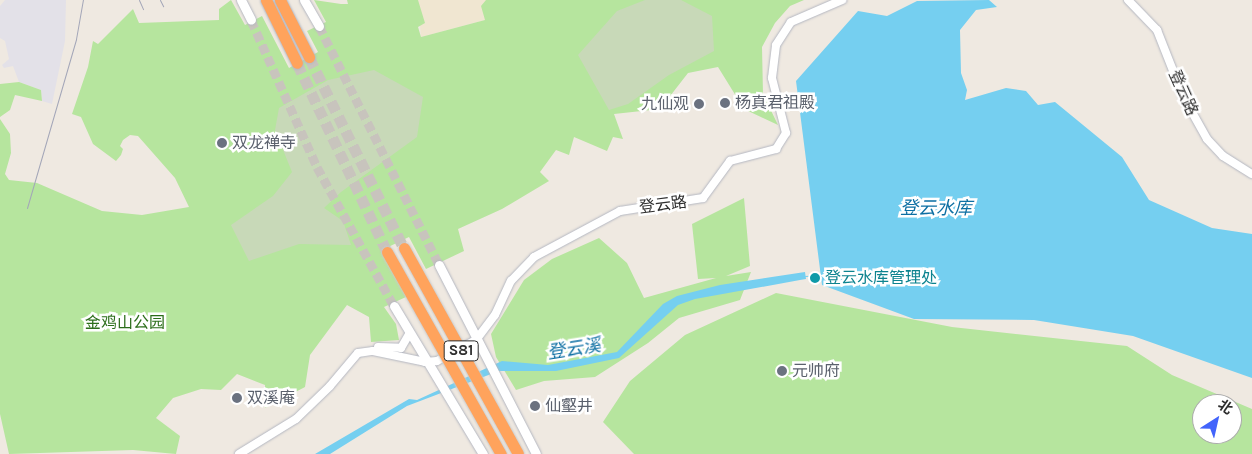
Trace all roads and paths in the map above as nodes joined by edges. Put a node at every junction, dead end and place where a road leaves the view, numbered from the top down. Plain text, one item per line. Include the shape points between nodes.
1 (241, 0) edge
2 (266, 0) edge
3 (280, 0) edge
4 (304, 0) edge
5 (842, 0) edge
6 (1128, 0) edge
7 (251, 20) tunnel mouth
8 (319, 26) tunnel mouth
9 (309, 57) tunnel mouth
10 (297, 63) tunnel mouth
11 (1252, 174) edge
12 (404, 248) tunnel mouth
13 (388, 252) tunnel mouth
14 (440, 265) tunnel mouth
15 (394, 306) tunnel mouth
16 (409, 334) junction
17 (476, 340) junction
18 (368, 349) junction
19 (425, 362) junction
20 (238, 454) edge
21 (483, 454) edge
22 (501, 454) edge
23 (518, 454) edge
24 (536, 454) edge

1 - 7 main road
2 - 10 highway
3 - 9 highway
4 - 8 main road
5 - 17 street, 登云路 via 791,22 776,45 772,78 786,129 779,146 730,161 703,198 620,211 534,256 511,281 495,315
6 - 11 street, 登云路 via 1157,30 1183,96 1207,139 1223,156
12 - 23 highway, S81, bridge
13 - 22 highway, S81, bridge
14 - 17 main road
15 - 16 main road
16 - 18 street via 401,348
16 - 19 main road
17 - 19 street, 登云路 via 436,361
17 - 24 main road
18 - 19 street
18 - 20 street via 352,358 330,386 296,419
19 - 21 main road

